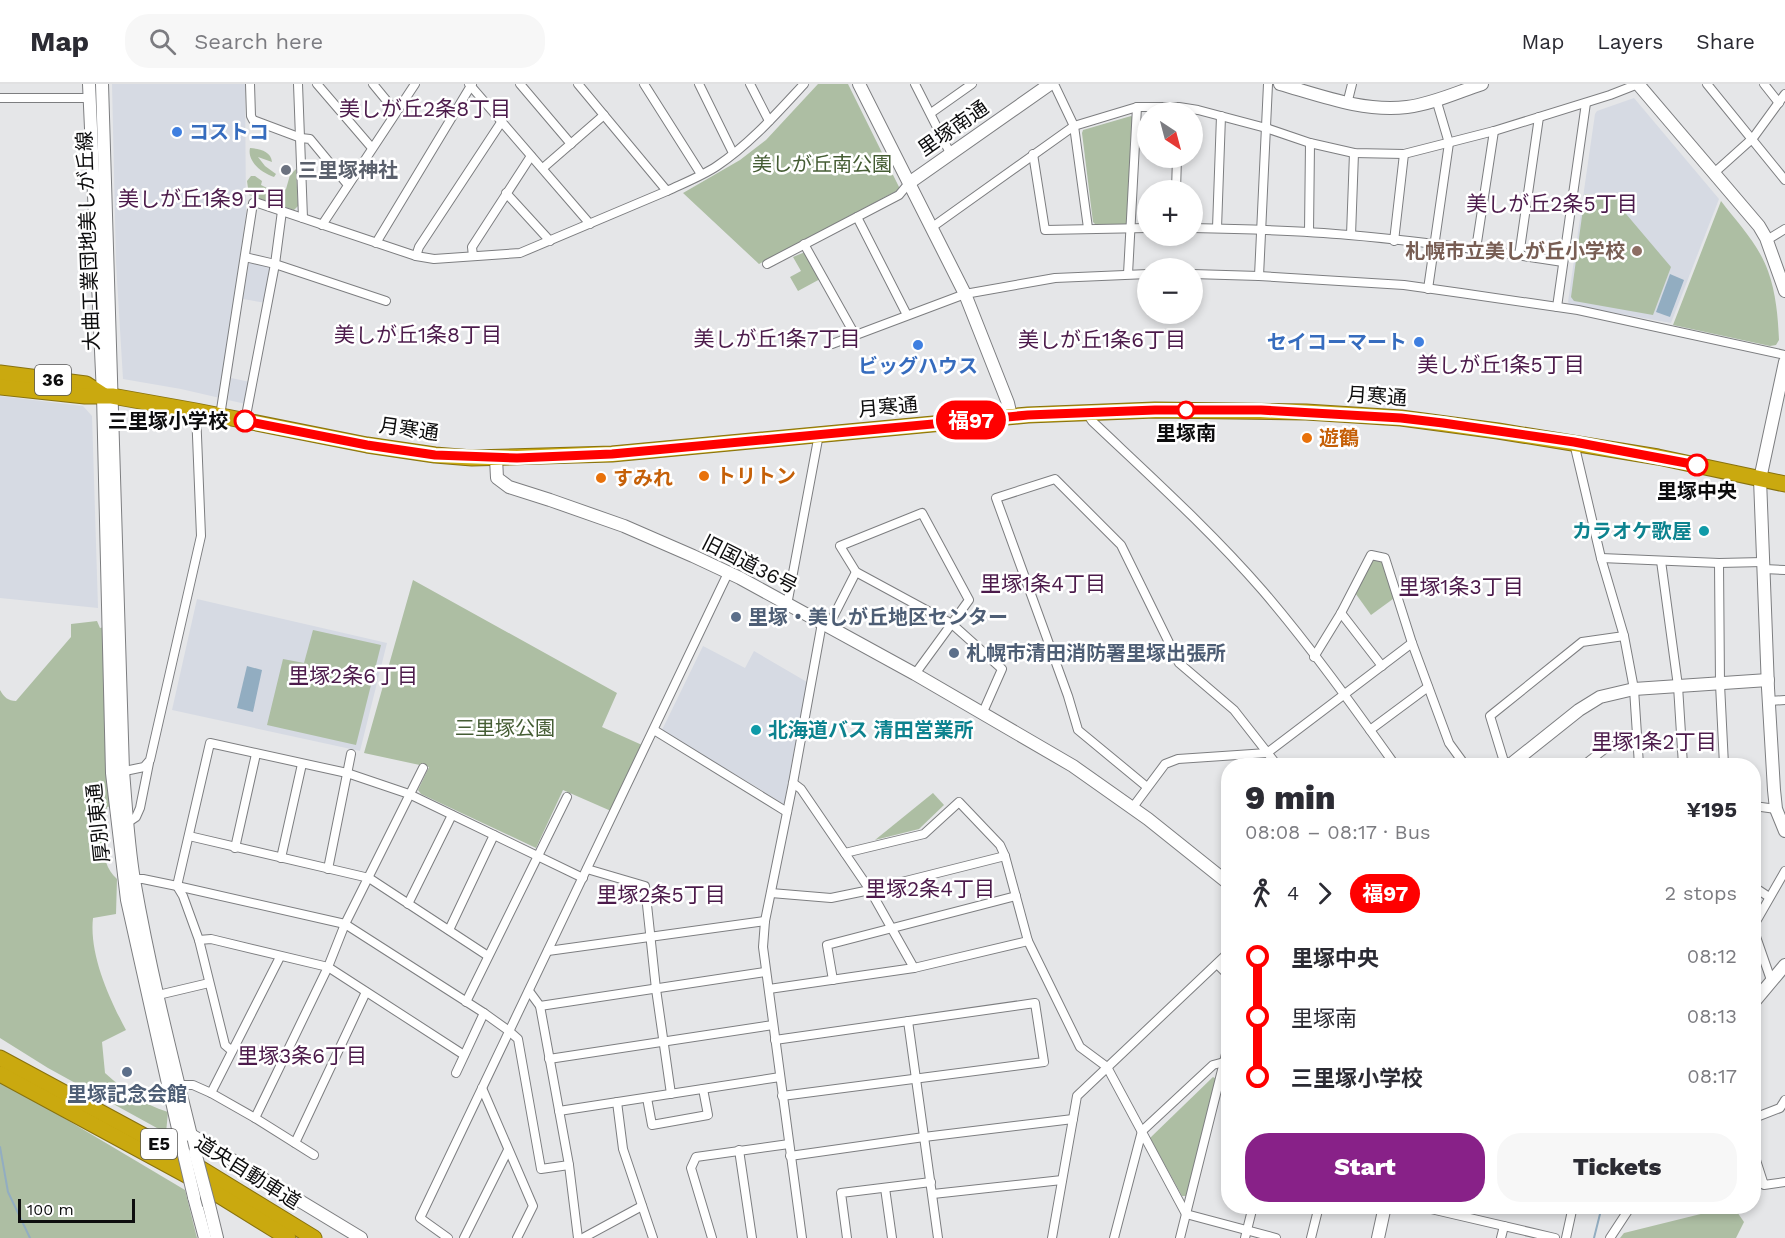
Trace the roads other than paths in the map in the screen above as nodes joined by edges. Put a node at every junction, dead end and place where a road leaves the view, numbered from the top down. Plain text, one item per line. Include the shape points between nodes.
1 (89, 84) edge
2 (102, 84) edge
3 (250, 84) edge
4 (298, 84) edge
5 (317, 84) edge
6 (373, 84) edge
7 (415, 84) edge
8 (471, 84) edge
9 (520, 84) edge
10 (578, 84) edge
11 (644, 84) edge
12 (699, 84) edge
13 (750, 84) edge
14 (859, 84) edge
15 (915, 84) edge
16 (1052, 84) edge
17 (1268, 84) edge
18 (1280, 84) edge
19 (1352, 84) edge
20 (1482, 84) edge
21 (1638, 84) edge
22 (1707, 84) edge
23 (1764, 84) edge
24 (801, 85) edge
25 (966, 86) edge
26 (1785, 94) edge
27 (0, 98) edge
28 (90, 98) junction
29 (1436, 99) junction
30 (1586, 103) junction
31 (1779, 103) junction
32 (1347, 104) junction
33 (1137, 107) joint
34 (396, 112) junction
35 (931, 113) junction
36 (1203, 113) edge
37 (604, 115) junction
38 (1221, 116) junction
39 (1539, 117) junction
40 (502, 121) junction
41 (769, 121) junction
42 (1074, 126) junction
43 (1266, 128) junction
44 (1494, 131) junction
45 (301, 138) junction
46 (1753, 138) junction
47 (1310, 143) junction
48 (1449, 143) junction
49 (571, 144) junction
50 (372, 148) junction
51 (733, 153) junction
52 (950, 153) junction
53 (1354, 153) junction
54 (1033, 154) junction
55 (1404, 154) junction
56 (531, 156) junction
57 (543, 168) junction
58 (1714, 173) junction
59 (701, 174) junction
60 (1784, 177) edge
61 (909, 183) junction
62 (348, 185) junction
63 (667, 191) junction
64 (507, 193) junction
65 (282, 211) junction
66 (856, 217) junction
67 (303, 218) junction
68 (590, 224) junction
69 (322, 225) junction
70 (930, 228) junction
71 (1088, 228) junction
72 (1132, 228) junction
73 (1137, 228) edge
74 (1203, 228) edge
75 (1217, 228) junction
76 (1262, 229) junction
77 (1785, 229) edge
78 (1309, 232) junction
79 (1351, 235) junction
80 (1767, 240) junction
81 (550, 241) junction
82 (1394, 241) junction
83 (376, 243) junction
84 (804, 244) junction
85 (1434, 244) junction
86 (1476, 249) junction
87 (416, 256) junction
88 (473, 256) junction
89 (1519, 256) junction
90 (245, 258) junction
91 (1563, 262) junction
92 (275, 264) junction
93 (767, 264) dead end
94 (1128, 274) junction
95 (1137, 274) edge
96 (1203, 274) edge
97 (1259, 276) junction
98 (1428, 288) junction
99 (1785, 291) edge
100 (965, 294) junction
101 (386, 301) dead end
102 (1557, 308) junction
103 (907, 315) junction
104 (855, 335) junction
105 (832, 344) dead end
106 (1785, 355) edge
107 (1785, 362) edge
108 (0, 373) edge
109 (0, 387) edge
110 (108, 396) junction
111 (196, 411) junction
112 (1086, 412) junction
113 (220, 416) junction
114 (1011, 416) junction
115 (245, 421) junction
116 (819, 434) junction
117 (1574, 442) junction
118 (496, 458) junction
119 (1760, 479) junction
120 (1785, 484) edge
121 (1600, 558) junction
122 (1661, 561) junction
123 (1719, 563) junction
124 (1764, 566) junction
125 (1785, 570) edge
126 (856, 572) junction
127 (728, 573) junction
128 (787, 605) junction
129 (1341, 613) junction
130 (951, 624) junction
131 (825, 625) junction
132 (1624, 636) junction
133 (1412, 643) junction
134 (1314, 657) junction
135 (1382, 666) junction
136 (915, 674) junction
137 (1768, 680) junction
138 (1720, 684) junction
139 (1678, 686) junction
140 (1428, 687) junction
141 (1634, 688) junction
142 (1344, 695) junction
143 (1769, 700) junction
144 (1785, 700) edge
145 (983, 712) junction
146 (654, 730) junction
147 (1370, 730) junction
148 (1637, 739) junction
149 (1268, 753) junction
150 (256, 754) junction
151 (351, 754) dead end
152 (1272, 758) edge
153 (1390, 758) edge
154 (1460, 758) edge
155 (1502, 758) edge
156 (1522, 758) edge
157 (1593, 758) edge
158 (1638, 758) edge
159 (1683, 758) edge
160 (1724, 758) edge
161 (149, 763) junction
162 (302, 764) junction
163 (423, 768) dead end
164 (118, 772) junction
165 (347, 773) junction
166 (793, 783) junction
167 (1147, 787) junction
168 (409, 794) junction
169 (567, 797) dead end
170 (1133, 807) junction
171 (1761, 807) edge
172 (1776, 809) junction
173 (787, 812) junction
174 (452, 815) junction
175 (127, 823) junction
176 (1785, 831) edge
177 (494, 835) junction
178 (189, 837) junction
179 (235, 848) junction
180 (844, 853) junction
181 (538, 855) junction
182 (1005, 856) junction
183 (281, 858) junction
184 (328, 869) junction
185 (1785, 871) edge
186 (585, 874) junction
187 (1221, 877) edge
188 (369, 878) junction
189 (129, 879) junction
190 (177, 886) junction
191 (870, 890) junction
192 (1761, 892) edge
193 (771, 893) junction
194 (1016, 896) junction
195 (1769, 897) junction
196 (408, 904) junction
197 (1761, 912) edge
198 (765, 921) junction
199 (345, 924) junction
200 (891, 928) junction
201 (449, 930) junction
202 (650, 937) junction
203 (199, 940) junction
204 (1028, 941) junction
205 (548, 951) junction
206 (1761, 951) edge
207 (488, 956) junction
208 (280, 957) junction
209 (1221, 960) edge
210 (1217, 964) junction
211 (1785, 965) edge
212 (328, 967) junction
213 (914, 968) junction
214 (1221, 968) edge
215 (765, 972) junction
216 (833, 980) junction
217 (1771, 980) junction
218 (209, 983) junction
219 (769, 988) junction
220 (656, 989) junction
221 (529, 991) junction
222 (366, 992) junction
223 (1761, 993) edge
224 (153, 997) junction
225 (466, 1002) junction
226 (540, 1006) junction
227 (484, 1013) junction
228 (908, 1021) junction
229 (773, 1025) junction
230 (510, 1031) junction
231 (775, 1040) junction
232 (663, 1042) junction
233 (232, 1051) junction
234 (464, 1055) junction
235 (0, 1058) edge
236 (549, 1059) junction
237 (1221, 1063) edge
238 (1107, 1067) junction
239 (456, 1073) dead end
240 (0, 1074) edge
241 (1221, 1074) edge
242 (780, 1077) junction
243 (915, 1078) junction
244 (174, 1085) junction
245 (482, 1088) junction
246 (703, 1089) junction
247 (211, 1094) junction
248 (671, 1094) junction
249 (782, 1096) junction
250 (647, 1098) junction
251 (1785, 1100) edge
252 (617, 1102) junction
253 (559, 1111) junction
254 (1761, 1115) edge
255 (255, 1118) junction
256 (1073, 1119) junction
257 (1142, 1131) junction
258 (924, 1137) junction
259 (186, 1138) junction
260 (295, 1143) junction
261 (789, 1144) junction
262 (508, 1149) junction
263 (739, 1150) junction
264 (314, 1155) dead end
265 (790, 1156) junction
266 (569, 1165) junction
267 (1761, 1176) edge
268 (1062, 1180) junction
269 (931, 1182) junction
270 (1785, 1182) edge
271 (885, 1188) junction
272 (933, 1194) junction
273 (642, 1206) junction
274 (1186, 1214) junction
275 (1251, 1214) edge
276 (1317, 1214) edge
277 (1383, 1214) edge
278 (1452, 1214) edge
279 (1571, 1214) edge
280 (1626, 1214) edge
281 (1504, 1226) junction
282 (601, 1228) junction
283 (1246, 1234) edge
284 (205, 1238) edge
285 (218, 1238) edge
286 (288, 1238) edge
287 (314, 1238) edge
288 (361, 1238) edge
289 (448, 1238) edge
290 (464, 1238) edge
291 (517, 1238) edge
292 (578, 1238) edge
293 (583, 1238) edge
294 (605, 1238) edge
295 (654, 1238) edge
296 (712, 1238) edge
297 (752, 1238) edge
298 (802, 1238) edge
299 (847, 1238) edge
300 (892, 1238) edge
301 (938, 1238) edge
302 (1052, 1238) edge
303 (1114, 1238) edge
304 (1180, 1238) edge
305 (1276, 1238) edge
306 (1311, 1238) edge
307 (1378, 1238) edge
308 (1501, 1238) edge
309 (1555, 1238) edge
310 (1566, 1238) edge
311 (1610, 1238) edge

1 - 28 street, 大曲工業団地美しが丘線
2 - 110 street, 大曲工業団地美しが丘線
3 - 45 street via 253,120
4 - 45 street
5 - 50 street
6 - 34 street
7 - 34 street
8 - 40 street
8 - 83 street
9 - 49 street
10 - 37 street
11 - 59 street
12 - 51 street
13 - 41 street
14 - 61 street
15 - 35 street
16 - 42 street
16 - 52 street, 里塚南通
17 - 43 street
18 - 32 street
19 - 32 street
20 - 29 street
21 - 30 street
21 - 58 street
22 - 46 street
23 - 31 street
24 - 41 street
25 - 35 street
26 - 31 street
27 - 28 street
28 - 110 street, 大曲工業団地美しが丘線
29 - 32 street via 1409,107 1378,109
29 - 48 street
30 - 39 street
30 - 91 street
31 - 46 street
33 - 42 street
33 - 72 street
34 - 50 street
35 - 52 street
36 - 38 street
37 - 49 street
37 - 63 street
38 - 43 street
38 - 75 street
39 - 44 street
39 - 89 street
40 - 56 street
40 - 87 street
41 - 51 street
42 - 54 street
42 - 71 street
43 - 47 street
43 - 76 street
44 - 48 street
44 - 86 street
45 - 62 street via 310,139
45 - 67 street
46 - 58 street
46 - 60 street
47 - 53 street
47 - 78 street
48 - 55 street
48 - 85 street
49 - 57 street
50 - 62 street
51 - 59 street
52 - 61 street, 里塚南通
53 - 55 street
53 - 79 street
54 - 70 street
54 - 71 street via 1045,230
55 - 82 street
56 - 57 street
56 - 64 street
57 - 68 street
58 - 80 street
59 - 63 street
61 - 66 street via 899,195
61 - 70 street
62 - 69 street
63 - 68 street
64 - 81 street
64 - 88 street via 472,248
65 - 67 street
65 - 90 street via 253,203
65 - 92 street
66 - 84 street
66 - 103 street
67 - 69 street
68 - 81 street
69 - 83 street
70 - 100 street
71 - 72 street
72 - 73 street
72 - 94 street
74 - 75 street
75 - 76 street
76 - 78 street
76 - 97 street
77 - 80 street
78 - 79 street
79 - 82 street
80 - 99 street
81 - 88 street via 520,253
82 - 85 street
83 - 87 street
84 - 93 street
84 - 104 street
85 - 86 street
85 - 98 street
86 - 89 street
87 - 88 street
89 - 91 street
90 - 92 street
90 - 113 street
91 - 102 street
92 - 101 street
92 - 115 street
94 - 95 street
94 - 100 street via 1055,278
96 - 97 street
97 - 98 street
98 - 102 street
100 - 103 street
100 - 114 street
102 - 106 street
103 - 104 street
104 - 105 street
107 - 119 street
108 - 110 highway, 月寒通 / 36 via 86,384
109 - 110 highway, 月寒通 / 36
110 - 111 highway, 月寒通 / 36
110 - 164 street, 厚別東通
111 - 113 highway, 月寒通 / 36
111 - 161 street via 201,536
112 - 114 highway, 月寒通 / 36
112 - 117 highway, 月寒通 / 36 via 1261,410 1389,417
112 - 134 street via 1204,528 1263,592
113 - 115 highway, 月寒通 / 36
114 - 116 highway, 月寒通 / 36
115 - 118 highway, 月寒通 / 36 via 435,455
116 - 118 highway, 月寒通 / 36 via 612,454
116 - 128 street
117 - 119 highway, 月寒通 / 36
117 - 121 street
118 - 127 street, 旧国道36号 via 497,478 509,488 624,526
119 - 120 highway, 月寒通 / 36
119 - 124 street
121 - 122 street
121 - 132 street
122 - 123 street
122 - 139 street
123 - 124 street
123 - 138 street
124 - 125 street
124 - 137 street
126 - 130 street
126 - 130 street via 840,546 922,513 969,600
126 - 131 street
127 - 128 street, 旧国道36号
127 - 146 street
128 - 131 street, 旧国道36号
129 - 133 street via 1371,555 1385,558
129 - 134 street
129 - 135 street
130 - 136 street
130 - 145 street via 1002,669
131 - 136 street, 旧国道36号
131 - 166 street
132 - 141 street
132 - 155 street via 1582,642 1490,716
133 - 135 street
133 - 140 street
134 - 142 street
135 - 142 street
136 - 145 street, 旧国道36号
137 - 138 street
137 - 143 street
138 - 139 street
138 - 160 street
139 - 141 street
139 - 159 street
140 - 147 street
140 - 154 street via 1449,743
141 - 148 street
141 - 156 street via 1600,698 1579,710
142 - 147 street
142 - 149 street
143 - 144 street
143 - 172 street
145 - 170 street, 旧国道36号
146 - 173 street
146 - 186 street
147 - 153 street
148 - 157 street via 1606,748
148 - 158 street
149 - 152 street
149 - 167 street via 1178,759 1165,764
149 - 167 street via 1234,710 1179,663 1121,545 1055,479 996,498 1078,729
150 - 162 street
150 - 178 street via 210,743
150 - 179 street
151 - 165 street
161 - 164 street
161 - 175 street via 140,808
162 - 165 street
162 - 183 street
163 - 168 street
164 - 175 street, 厚別東通
164 - 189 street, 厚別東通
165 - 168 street
165 - 184 street
166 - 173 street
166 - 180 street
167 - 170 street
168 - 174 street
168 - 188 street
169 - 181 street
170 - 187 street, 旧国道36号
171 - 172 street
172 - 176 street
173 - 193 street
174 - 177 street
174 - 196 street
175 - 189 street, 厚別東通
177 - 181 street
177 - 201 street
178 - 179 street
178 - 190 street
179 - 183 street
180 - 182 street via 924,834 959,802 1000,845
180 - 191 street
181 - 186 street
181 - 207 street
182 - 191 street
182 - 194 street
183 - 184 street
184 - 188 street
185 - 195 street
186 - 202 street via 645,886
186 - 205 street
188 - 196 street
188 - 199 street
189 - 190 street
189 - 224 street, 厚別東通
190 - 199 street
190 - 203 street
191 - 193 street via 831,898
191 - 200 street
192 - 195 street
193 - 198 street
194 - 200 street
194 - 204 street
195 - 197 street
196 - 201 street
198 - 202 street
198 - 215 street
199 - 212 street
199 - 225 street
200 - 213 street
200 - 216 street via 827,945
201 - 207 street
202 - 205 street
202 - 220 street
203 - 208 street via 211,939
203 - 218 street
204 - 213 street
204 - 238 street via 1080,1047
205 - 221 street
206 - 217 street
207 - 225 street
208 - 212 street
208 - 233 street
209 - 210 street
210 - 214 street
210 - 238 street
211 - 217 street
212 - 222 street
212 - 255 street
213 - 216 street
215 - 219 street
215 - 220 street
216 - 219 street
217 - 223 street
218 - 224 street
218 - 233 street via 225,1045
219 - 229 street
220 - 226 street
220 - 232 street
221 - 226 street
221 - 230 street
222 - 234 street
222 - 260 street
224 - 244 street, 厚別東通
225 - 227 street
226 - 236 street
227 - 230 street
227 - 234 street
228 - 231 street
228 - 243 street
228 - 243 street via 1035,1003 1044,1062
229 - 231 street
229 - 232 street
230 - 245 street
230 - 266 street via 518,1039 541,1169
231 - 242 street
232 - 236 street
232 - 248 street
233 - 247 street
234 - 239 street
235 - 287 highway, 道央自動車道 / E5 via 172,1151
236 - 253 street
237 - 257 street via 1213,1065
238 - 256 street via 1077,1096
238 - 257 street
240 - 286 highway, 道央自動車道 / E5 via 188,1176
241 - 274 street
242 - 246 street
242 - 249 street
243 - 249 street
243 - 258 street
244 - 247 street via 193,1085
244 - 259 street, 厚別東通
245 - 262 street
245 - 289 street via 420,1218
246 - 248 street
246 - 250 street via 708,1115 652,1125
247 - 255 street
248 - 250 street
249 - 261 street
250 - 252 street
251 - 254 street via 1780,1108
252 - 253 street
252 - 273 street via 623,1149
253 - 266 street
255 - 260 street
256 - 258 street
256 - 268 street
257 - 274 street
257 - 303 street
258 - 265 street
258 - 269 street
259 - 284 street, 厚別東通, bridge via 194,1197
259 - 285 street, 厚別東通, bridge via 195,1152
259 - 288 street
260 - 264 street
261 - 263 street
261 - 265 street
262 - 290 street
262 - 291 street via 533,1206
263 - 296 street via 696,1157 691,1168
263 - 297 street
265 - 298 street
266 - 292 street
267 - 270 street via 1764,1185
268 - 272 street
268 - 302 street
269 - 271 street
269 - 272 street
271 - 299 street via 841,1193
271 - 300 street
272 - 301 street
273 - 282 street
273 - 295 street
274 - 283 street
274 - 304 street
275 - 283 street
276 - 306 street
277 - 307 street
278 - 281 street
279 - 310 street
280 - 311 street
281 - 308 street
281 - 309 street
282 - 293 street
282 - 294 street
283 - 305 street

